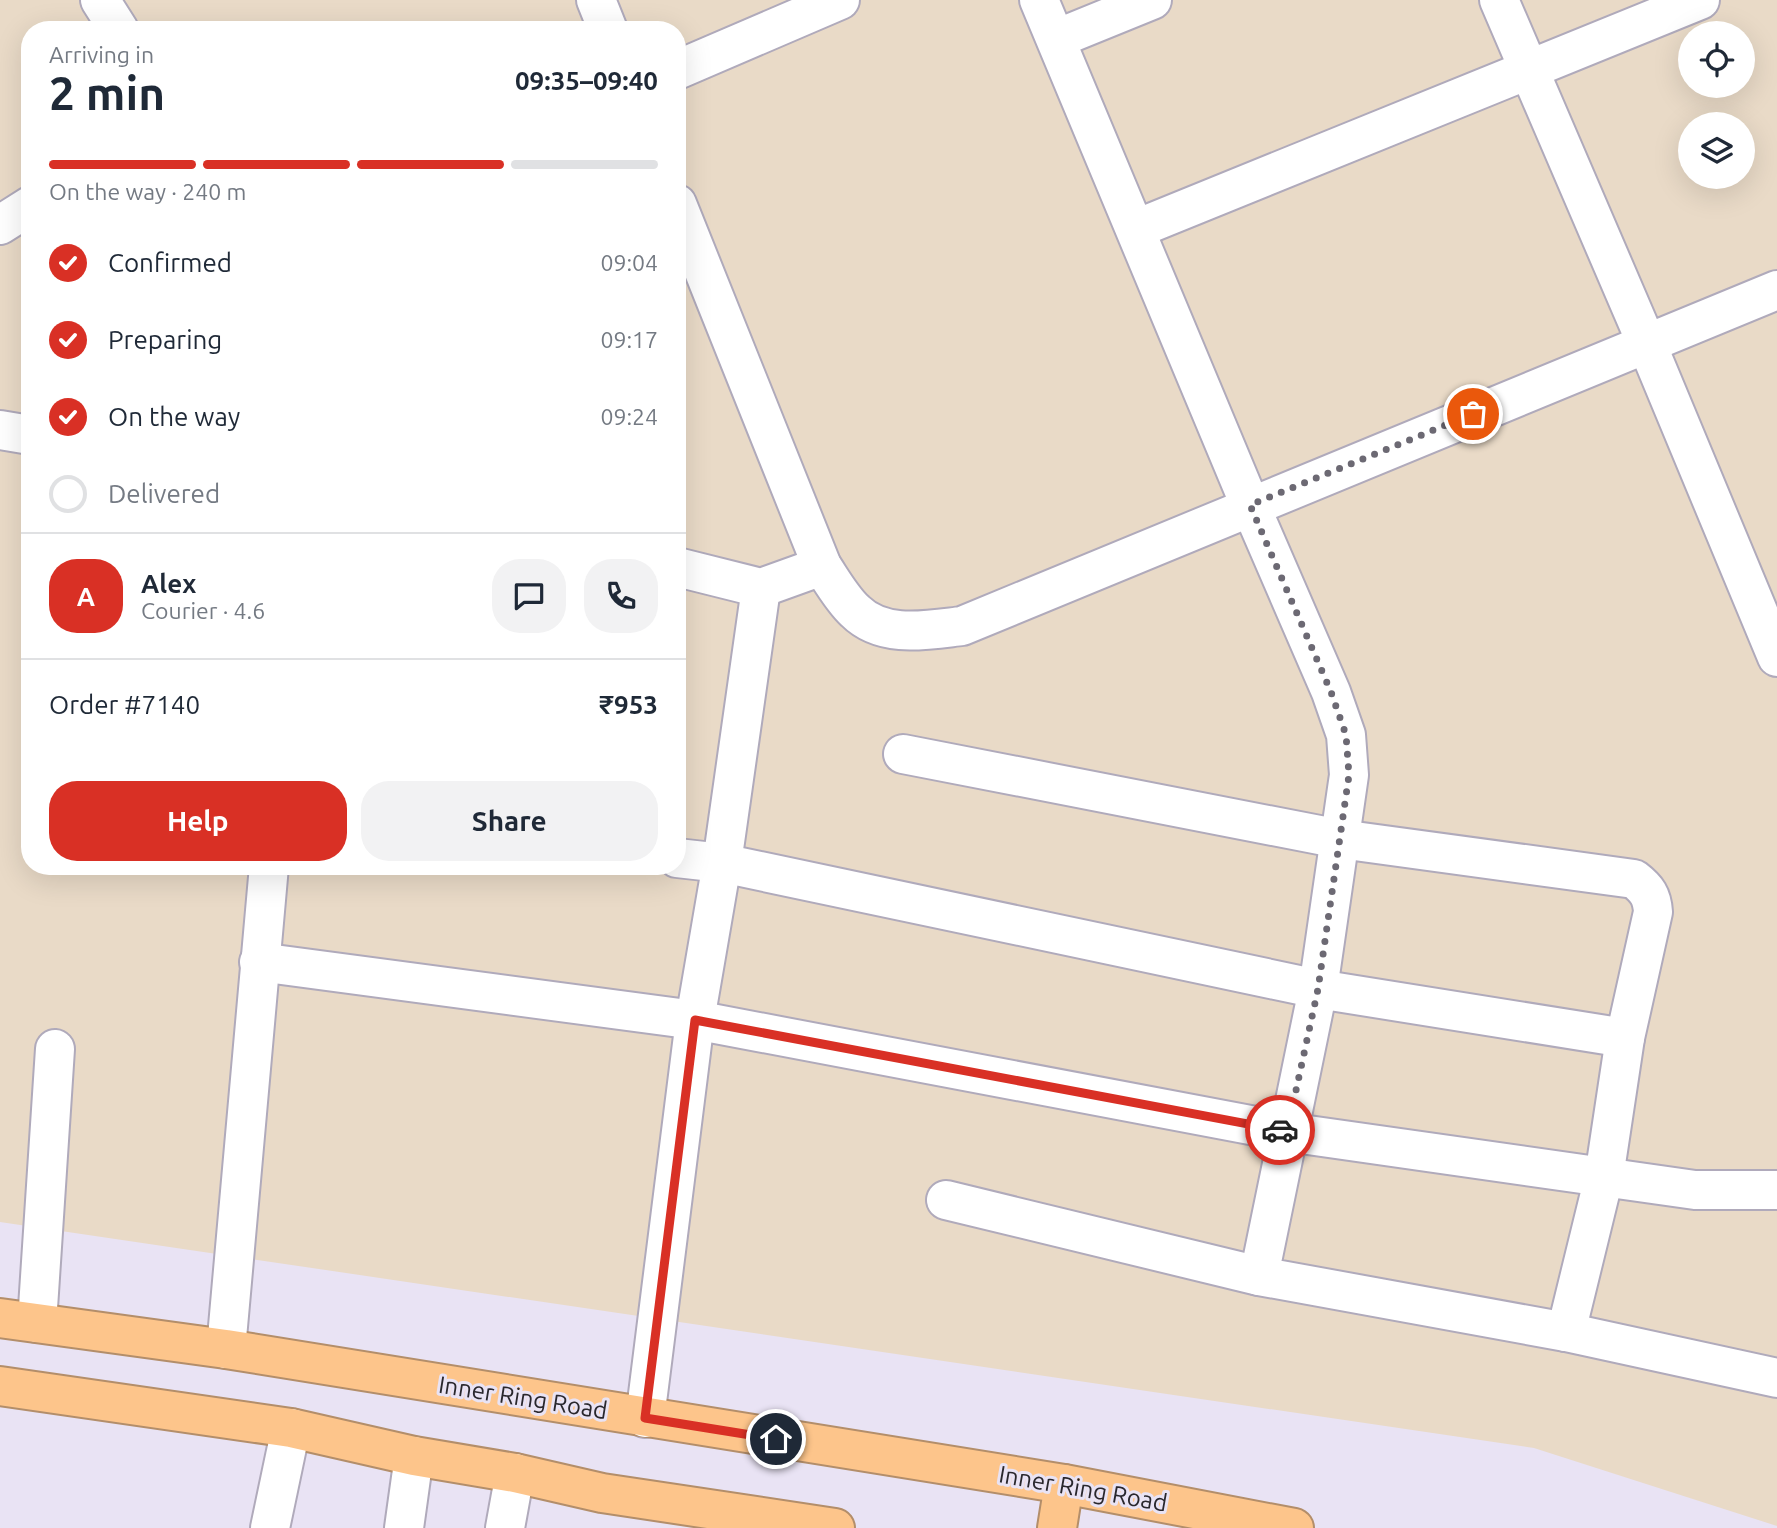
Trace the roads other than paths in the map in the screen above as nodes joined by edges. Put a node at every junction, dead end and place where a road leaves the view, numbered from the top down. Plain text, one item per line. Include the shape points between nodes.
1 (100, 0) edge
2 (596, 0) edge
3 (840, 0) edge
4 (1039, 0) edge
5 (1152, 0) edge
6 (1499, 0) edge
7 (1700, 0) edge
8 (113, 21) edge
9 (604, 21) edge
10 (1056, 39) junction
11 (686, 66) edge
12 (1528, 70) junction
13 (21, 212) edge
14 (0, 225) edge
15 (686, 226) edge
16 (1136, 229) junction
17 (1777, 290) edge
18 (1646, 342) junction
19 (0, 430) edge
20 (21, 434) edge
21 (1250, 505) junction
22 (822, 566) junction
23 (686, 568) edge
24 (761, 588) junction
25 (1777, 657) edge
26 (903, 754) dead end
27 (1340, 839) junction
28 (686, 859) edge
29 (722, 863) junction
30 (268, 875) edge
31 (259, 962) junction
32 (1318, 989) junction
33 (695, 1020) junction
34 (1625, 1038) junction
35 (55, 1049) dead end
36 (1287, 1132) junction
37 (1604, 1177) junction
38 (1777, 1190) edge
39 (946, 1200) dead end
40 (1259, 1276) junction
41 (18, 1320) edge
42 (1566, 1332) junction
43 (226, 1349) junction
44 (1777, 1378) edge
45 (0, 1386) edge
46 (645, 1418) junction
47 (291, 1428) junction
48 (414, 1456) junction
49 (515, 1473) junction
50 (1064, 1484) junction
51 (733, 1520) edge
52 (270, 1528) edge
53 (404, 1528) edge
54 (505, 1528) edge
55 (835, 1528) edge
56 (1057, 1528) edge
57 (1294, 1528) edge

1 - 8 street
2 - 9 street
3 - 11 street
4 - 10 street
5 - 10 street
6 - 12 street
7 - 12 street
10 - 16 street
12 - 16 street
12 - 18 street
13 - 14 street
15 - 22 street
16 - 21 street
17 - 18 street
18 - 21 street
18 - 25 street
19 - 20 street
21 - 22 street via 962,626 911,632 880,627 856,613
21 - 27 street via 1346,735 1349,775
22 - 24 street
23 - 24 street
24 - 29 street
26 - 27 street
27 - 32 street
27 - 34 street via 1633,879 1652,898 1653,912
28 - 29 street
29 - 32 street
29 - 33 street
30 - 31 street
31 - 33 street
31 - 43 street
32 - 34 street
32 - 36 street
33 - 36 street
33 - 46 street
34 - 37 street
35 - 41 street
36 - 37 street
36 - 40 street
37 - 38 street via 1695,1190
37 - 42 street
39 - 40 street
40 - 42 street
41 - 43 highway, Inner Ring Road
42 - 44 street
43 - 46 highway, Inner Ring Road
45 - 47 highway
46 - 50 highway, Inner Ring Road
47 - 48 highway
47 - 52 street
48 - 49 highway
48 - 53 street
49 - 51 highway
49 - 54 street
50 - 56 highway
50 - 57 highway, Inner Ring Road
51 - 55 highway

